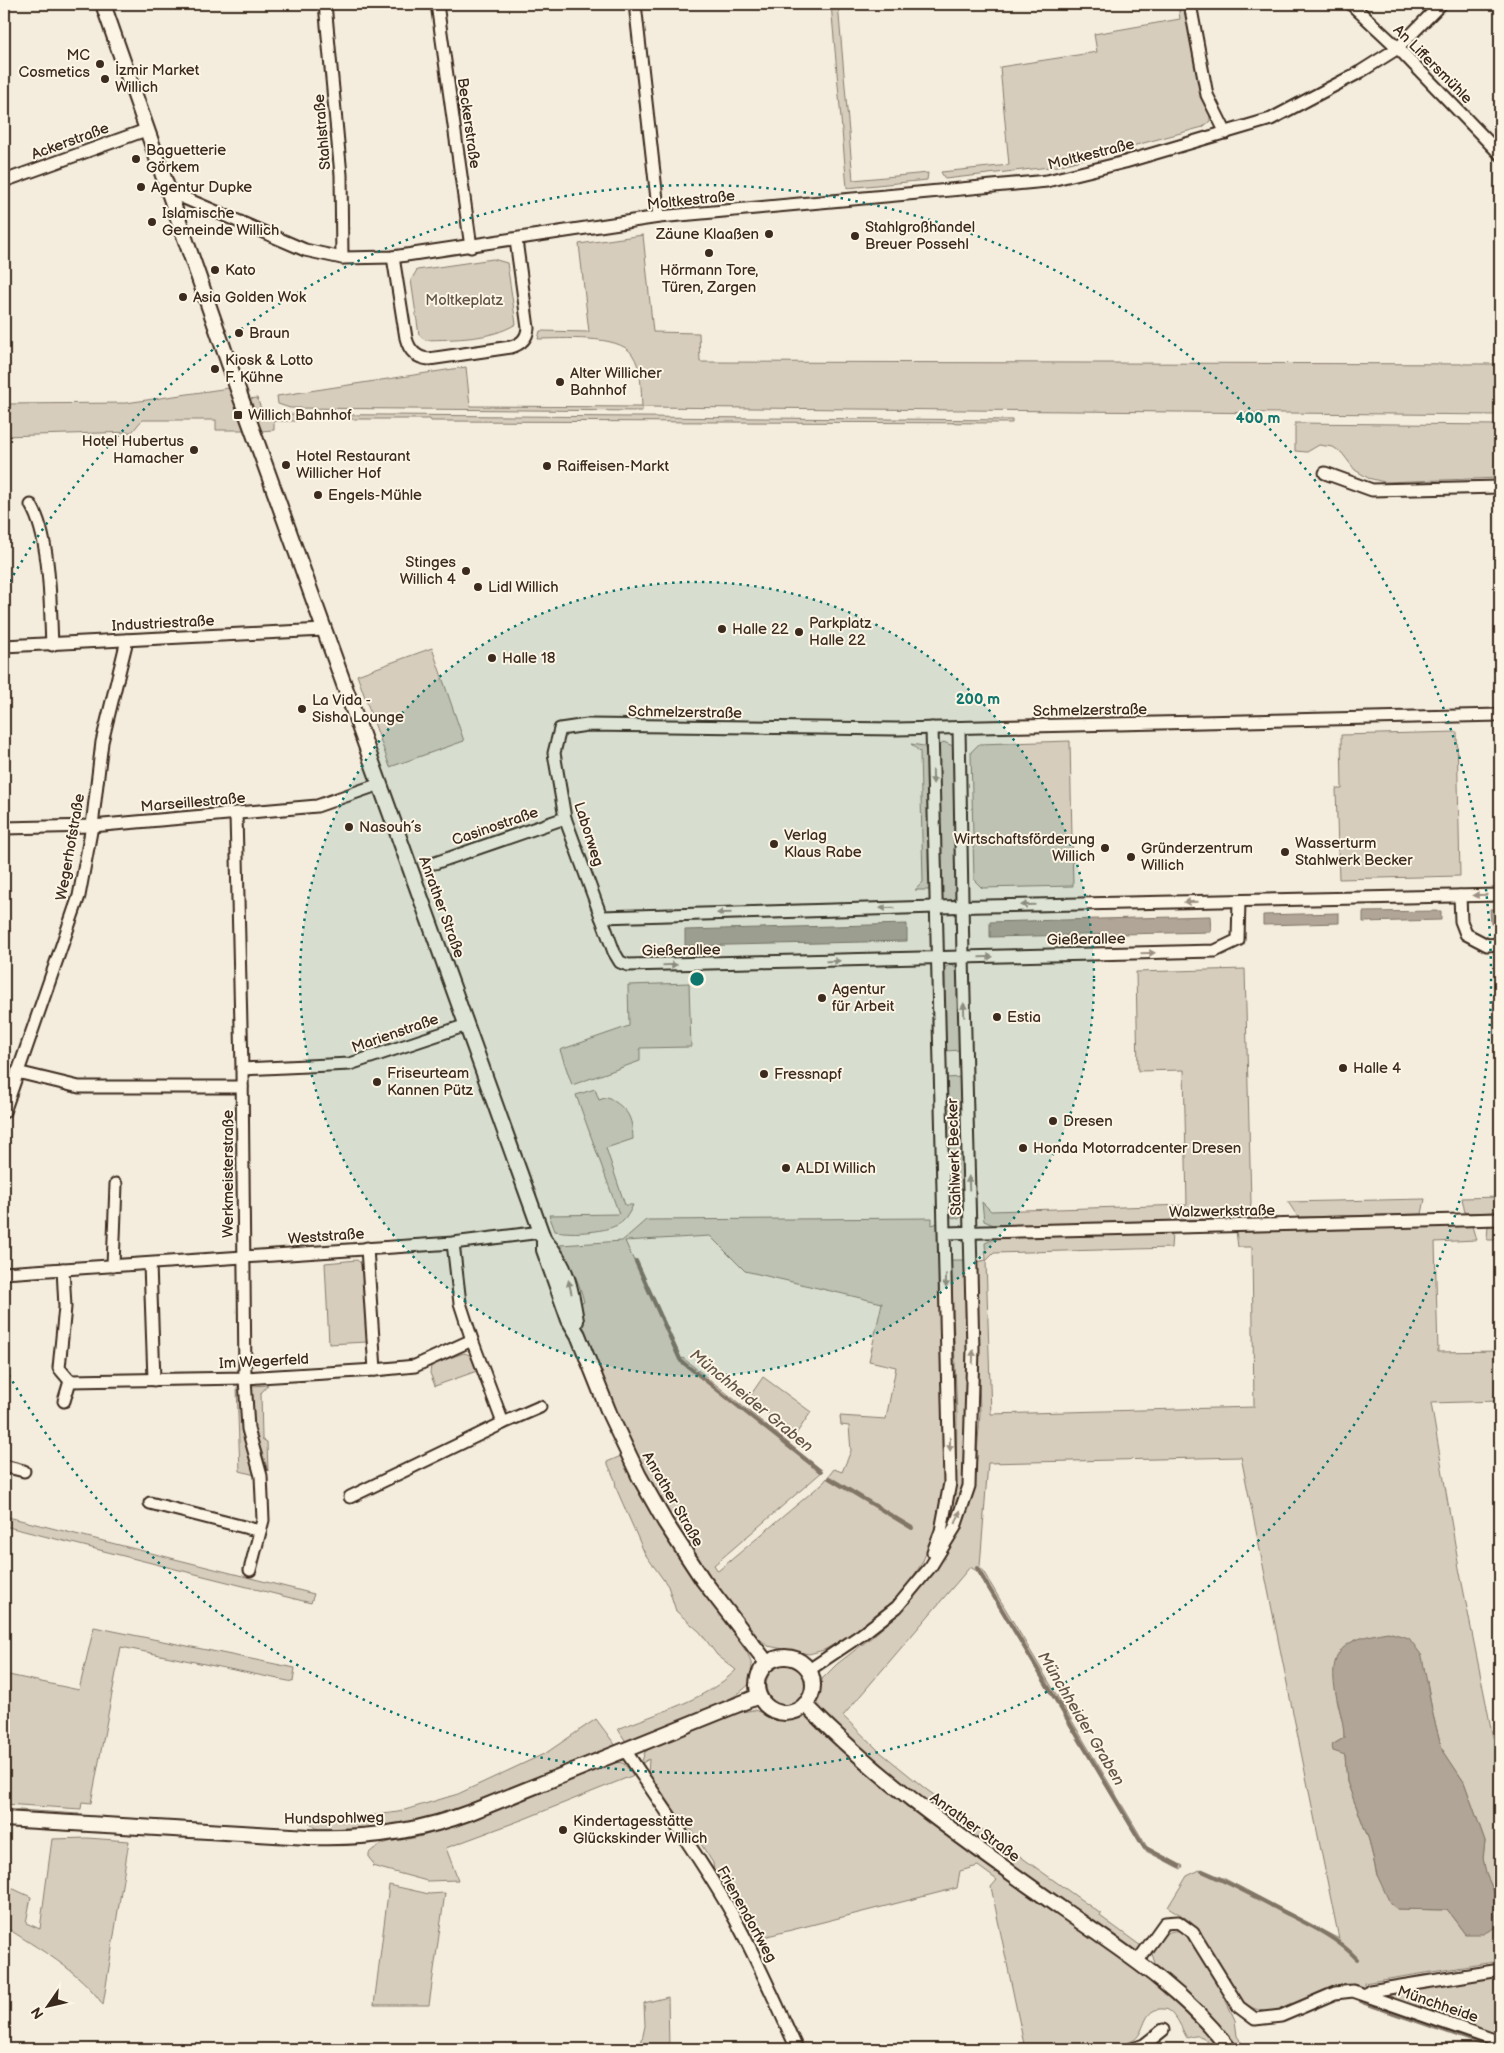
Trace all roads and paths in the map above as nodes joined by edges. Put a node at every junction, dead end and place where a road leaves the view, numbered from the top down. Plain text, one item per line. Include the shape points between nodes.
1 (103, 4) edge
2 (326, 4) edge
3 (438, 4) edge
4 (635, 4) edge
5 (1190, 4) edge
6 (1351, 4) edge
7 (1441, 4) edge
8 (1398, 48) junction
9 (146, 130) junction
10 (1226, 134) junction
11 (1496, 150) edge
12 (4, 182) edge
13 (168, 191) junction
14 (659, 217) junction
15 (516, 240) junction
16 (471, 247) junction
17 (392, 257) junction
18 (342, 258) junction
19 (1324, 473) dead end
20 (1500, 487) edge
21 (31, 505) dead end
22 (324, 630) junction
23 (127, 640) junction
24 (52, 645) junction
25 (4, 646) edge
26 (1500, 715) edge
27 (932, 728) junction
28 (959, 728) junction
29 (560, 729) joint
30 (380, 784) junction
31 (236, 814) junction
32 (565, 818) junction
33 (92, 826) junction
34 (4, 828) edge
35 (435, 863) dead end
36 (1500, 894) edge
37 (1460, 896) junction
38 (1239, 901) junction
39 (962, 906) junction
40 (936, 907) junction
41 (601, 917) junction
42 (1500, 944) edge
43 (937, 958) junction
44 (963, 958) junction
45 (467, 1025) junction
46 (242, 1069) junction
47 (17, 1072) junction
48 (242, 1087) junction
49 (4, 1112) edge
50 (116, 1184) dead end
51 (1500, 1219) edge
52 (971, 1232) junction
53 (945, 1233) junction
54 (542, 1236) junction
55 (453, 1243) junction
56 (366, 1248) junction
57 (244, 1257) junction
58 (150, 1264) junction
59 (112, 1266) junction
60 (63, 1269) junction
61 (4, 1273) edge
62 (472, 1340) junction
63 (375, 1370) junction
64 (245, 1378) junction
65 (154, 1380) junction
66 (70, 1381) junction
67 (64, 1401) dead end
68 (540, 1407) dead end
69 (503, 1423) junction
70 (4, 1466) edge
71 (24, 1471) dead end
72 (350, 1497) dead end
73 (150, 1503) dead end
74 (260, 1532) junction
75 (250, 1570) dead end
76 (924, 1574) junction
77 (767, 1662) junction
78 (809, 1670) junction
79 (759, 1696) junction
80 (805, 1704) junction
81 (625, 1750) junction
82 (4, 1820) edge
83 (1138, 1962) junction
84 (1500, 1970) edge
85 (1366, 1995) junction
86 (1163, 2030) dead end
87 (1500, 2042) edge
88 (797, 2049) edge
89 (1133, 2049) edge
90 (1228, 2049) edge

1 - 9 street, Anrather Straße
2 - 18 street, Stahlstraße via 342,184
3 - 16 street, Beckerstraße
4 - 14 street
5 - 10 street via 1207,94
6 - 8 street, An Liffersmühle
7 - 8 street, Moltkestraße
8 - 10 street, Moltkestraße via 1360,72 1270,119
8 - 11 street, An Liffersmühle
9 - 12 street, Ackerstraße
9 - 13 street, Anrather Straße
10 - 14 street, Moltkestraße via 1047,181
13 - 18 street, Moltkestraße via 305,250
13 - 22 street, Anrather Straße
14 - 15 street, Moltkestraße
15 - 16 street, Moltkestraße
15 - 17 street via 528,328 523,342 510,347 429,359 411,350 406,338
16 - 17 street, Moltkestraße
17 - 18 street, Moltkestraße
19 - 20 street via 1372,490
21 - 24 street via 38,517 46,558
22 - 23 street, Industriestraße
22 - 30 street, Anrather Straße
23 - 24 street, Industriestraße
23 - 33 street, Wegerhofstraße via 102,742
24 - 25 street, Industriestraße
26 - 28 street, Schmelzerstraße
27 - 28 street, Schmelzerstraße
27 - 29 street, Schmelzerstraße via 587,725
27 -> 40 street, Stahlwerk Becker
28 - 39 street, Stahlwerk Becker
29 - 32 street, Laborweg via 554,753
30 - 31 street, Marseillestraße via 317,806
30 - 45 street, Anrather Straße
31 - 33 street, Marseillestraße
31 - 46 street, Werkmeisterstraße
32 - 35 street, Casinostraße
32 - 41 street, Laborweg
33 - 34 street, Marseillestraße
33 - 47 street, Wegerhofstraße via 79,896
36 -> 37 street
37 - 38 street
37 - 42 street via 1461,921 1466,934 1487,945
38 -> 39 street
44 -> 38 street, Gießerallee via 1216,951 1238,940
39 - 40 street
39 - 44 street, Stahlwerk Becker
40 -> 41 street
40 - 43 street, Stahlwerk Becker
41 -> 43 street, Gießerallee via 614,952 622,964 631,966
43 - 44 street, Gießerallee
43 - 53 street, Stahlwerk Becker
52 -> 44 street, Stahlwerk Becker
45 - 46 street, Marienstraße via 350,1064
45 - 54 street, Anrather Straße
46 - 48 street, Werkmeisterstraße
47 - 48 street via 78,1087
47 - 49 street, Wegerhofstraße
48 - 57 street, Werkmeisterstraße
50 - 59 street
51 - 52 street, Walzwerkstraße
52 - 53 street, Walzwerkstraße
76 -> 52 street, Stahlwerk Becker via 954,1527 969,1486 973,1349
53 -> 76 street, Stahlwerk Becker via 950,1484 941,1531
54 - 55 street, Weststraße
54 - 77 street, Anrather Straße via 569,1320 620,1438 665,1522 725,1611
55 - 56 street, Weststraße
55 - 62 street via 460,1303
56 - 57 street, Weststraße
56 - 63 street
57 - 58 street, Weststraße
57 - 64 street, Werkmeisterstraße
58 - 59 street, Weststraße
58 - 65 street
59 - 60 street, Weststraße
60 - 61 street, Weststraße
60 - 66 street via 65,1307 59,1368
62 - 63 street, Im Wegerfeld via 415,1366
62 - 69 street
63 - 64 street, Im Wegerfeld
64 - 65 street, Im Wegerfeld
64 - 74 street, Werkmeisterstraße via 248,1429 261,1476 263,1520
65 - 66 street, Im Wegerfeld
66 - 67 street
68 - 69 street
69 - 72 street
70 - 71 street
73 - 74 street
74 - 75 street, Werkmeisterstraße
76 - 78 street, Stahlwerk Becker via 897,1607 861,1636
77 - 78 street via 789,1657
77 - 79 street via 757,1679
78 - 80 street via 813,1688
79 - 80 street via 765,1704 780,1712 789,1713
79 - 81 street, Hundspohlweg
80 - 83 street, Anrather Straße via 849,1748 916,1804
81 - 82 street, Hundspohlweg via 455,1818 379,1835 309,1837
81 - 88 street, Frienendorfweg via 735,1919
83 - 85 street via 1165,1923 1178,1922 1193,1932 1239,2007 1255,2019 1281,2016 1335,1992 1352,1991
83 - 90 street, Anrather Straße via 1192,2007
84 - 85 street via 1370,1991
85 - 87 street, Münchheide
86 - 89 street via 1144,2045

